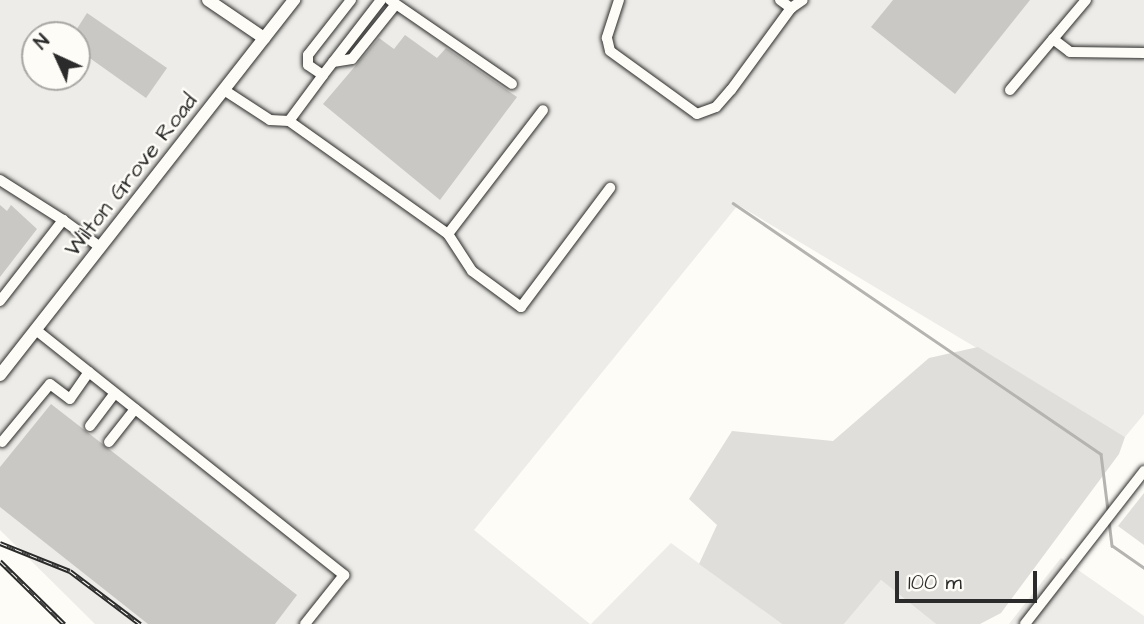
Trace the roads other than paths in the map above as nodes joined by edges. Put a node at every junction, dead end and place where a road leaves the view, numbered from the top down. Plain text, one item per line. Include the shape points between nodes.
1 (295, 0) edge
2 (351, 0) edge
3 (381, 0) edge
4 (619, 0) edge
5 (780, 0) edge
6 (803, 0) edge
7 (1086, 0) edge
8 (393, 2) edge
9 (217, 3) edge
10 (791, 8) junction
11 (264, 38) junction
12 (1053, 39) junction
13 (1144, 53) edge
14 (332, 62) junction
15 (323, 75) junction
16 (512, 84) dead end
17 (224, 90) junction
18 (1010, 90) dead end
19 (543, 110) dead end
20 (289, 121) junction
21 (0, 180) edge
22 (610, 188) dead end
23 (63, 220) junction
24 (448, 234) junction
25 (100, 247) junction
26 (0, 301) edge
27 (36, 330) junction
28 (89, 372) junction
29 (0, 375) edge
30 (115, 393) junction
31 (135, 409) junction
32 (90, 426) dead end
33 (2, 442) dead end
34 (109, 442) dead end
35 (1144, 471) edge
36 (305, 624) edge
37 (1025, 624) edge

1 - 11 main road, Wilton Grove Road
2 - 15 street via 308,55 308,65
3 - 14 street
4 - 10 street via 607,38 610,51 696,114 716,107 732,90
5 - 10 street
6 - 10 street
7 - 12 street
8 - 14 street via 352,59
8 - 16 street via 452,36
9 - 11 main road
11 - 17 main road, Wilton Grove Road
12 - 13 street via 1070,52
12 - 18 street
14 - 15 street
15 - 20 street
17 - 20 street via 270,120
17 - 25 main road, Wilton Grove Road
19 - 24 street
20 - 24 street
21 - 23 street
22 - 24 street via 522,307 472,271
23 - 25 street
23 - 26 street
25 - 27 main road, Wilton Grove Road
27 - 28 street
27 - 29 main road, Wilton Grove Road
28 - 30 street
28 - 33 street via 70,399 50,384
30 - 31 street
30 - 32 street
31 - 34 street
31 - 36 street via 344,575
35 - 37 street

